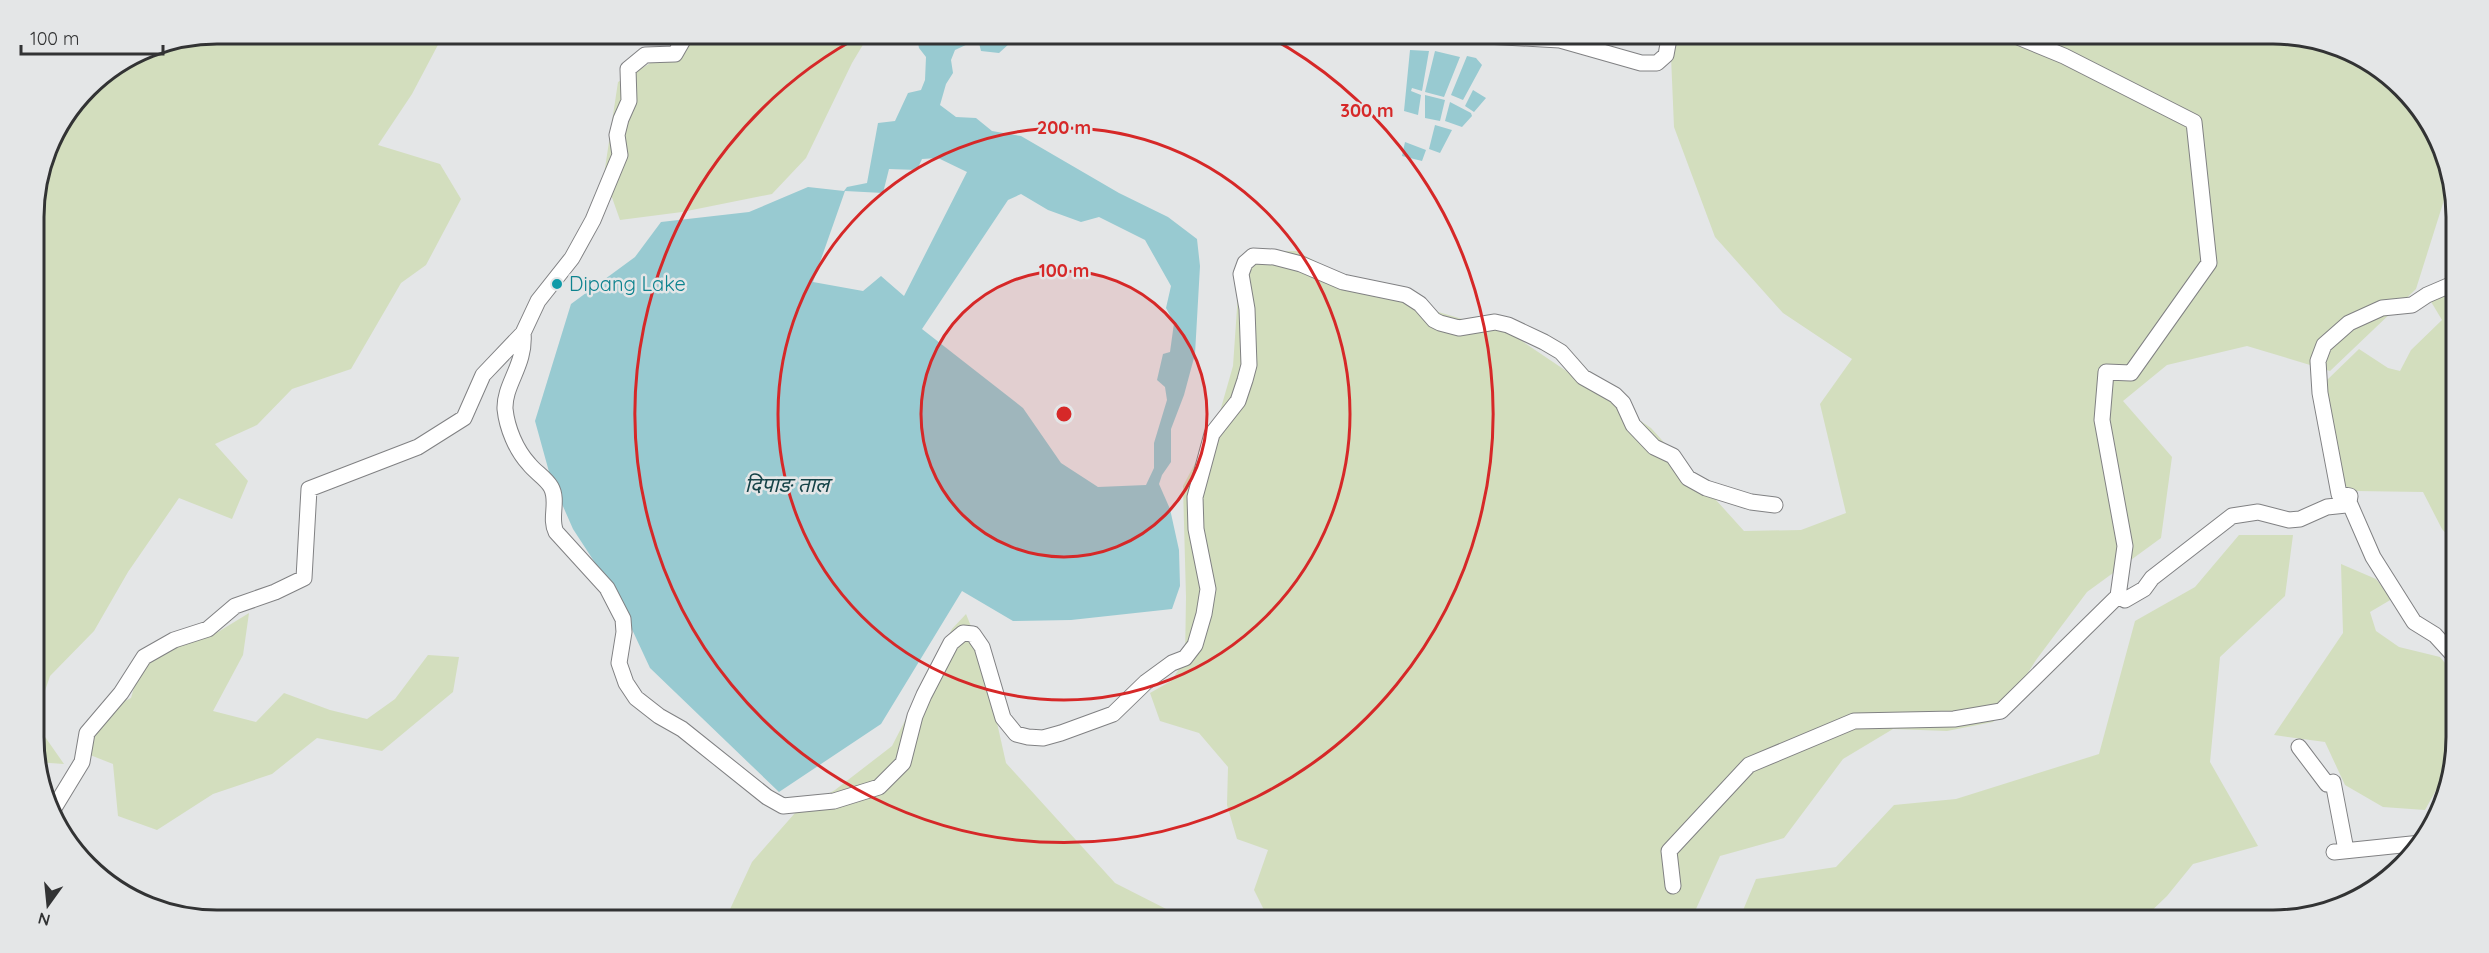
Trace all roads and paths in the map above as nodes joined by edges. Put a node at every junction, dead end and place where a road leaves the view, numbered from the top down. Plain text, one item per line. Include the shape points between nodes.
1 (682, 44) edge
2 (1574, 44) edge
3 (1668, 44) edge
4 (2035, 44) edge
5 (2446, 287) edge
6 (523, 333) junction
7 (2349, 502) junction
8 (1775, 505) dead end
9 (2118, 596) junction
10 (2446, 647) edge
11 (2299, 747) dead end
12 (57, 803) edge
13 (2407, 844) edge
14 (1673, 886) dead end

1 - 6 street via 675,54 645,55 628,69 629,101 617,135 620,155 614,172 593,220 538,301
2 - 3 street via 1641,63 1657,63 1666,55
4 - 9 street via 2194,122 2210,263 2131,373 2106,372 2102,420 2125,546
5 - 7 street via 2412,305 2382,308 2349,323 2324,345 2318,361 2322,406 2339,494 2350,496
6 - 8 street via 523,354 505,408 512,435 528,463 552,489 552,524 556,532 607,588 623,619 620,663 626,683 648,708 783,806 834,801 879,787 895,773 903,762 924,695 951,644 963,633 973,634 982,647 1003,718 1016,734 1028,737 1052,736 1113,714 1146,682 1185,658 1195,645 1208,589 1196,529 1196,497 1212,434 1238,401 1249,365 1241,274 1253,256 1274,257 1343,282 1406,295 1440,323 1459,328 1495,322 1544,342 1561,352 1583,377 1615,395 1633,425 1654,447 1673,456 1688,478 1751,502
6 - 12 street via 483,375 464,418 418,447 309,489 304,578 235,606 208,629 174,640 144,657 121,693 87,733 82,762
7 - 9 street via 2300,519 2259,512 2232,516 2152,578 2144,589 2125,600
7 - 10 street via 2373,557 2414,622
9 - 14 street via 2001,711 1954,719 1854,721 1749,765 1669,851
11 - 13 street via 2327,784 2333,782 2340,851

